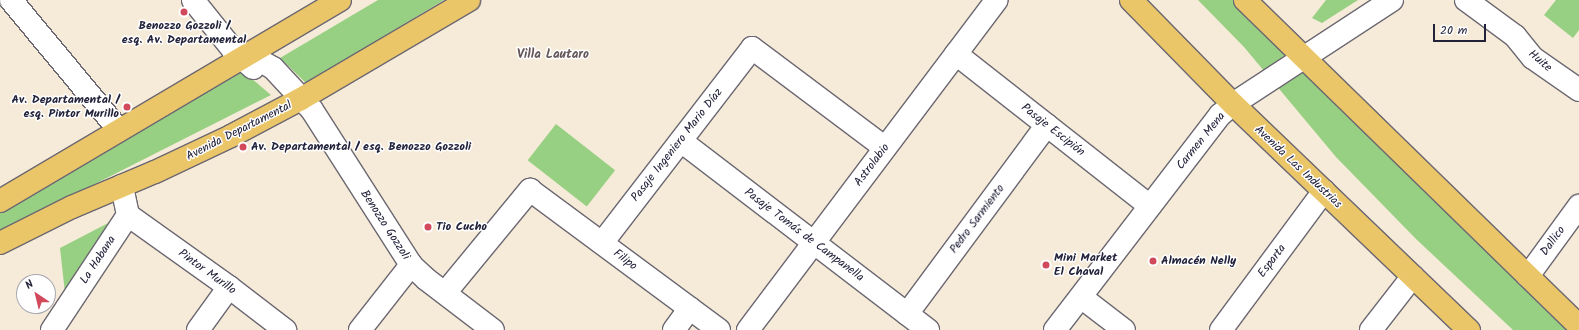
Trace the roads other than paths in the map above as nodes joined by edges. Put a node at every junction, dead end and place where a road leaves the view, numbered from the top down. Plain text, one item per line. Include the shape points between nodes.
1 (11, 0) edge
2 (193, 0) edge
3 (340, 0) edge
4 (469, 0) edge
5 (996, 0) edge
6 (1131, 0) edge
7 (1245, 0) edge
8 (1392, 0) edge
9 (1466, 0) edge
10 (956, 54) junction
11 (243, 57) junction
12 (1304, 57) junction
13 (1579, 90) edge
14 (301, 99) junction
15 (1233, 104) junction
16 (1047, 125) junction
17 (119, 130) junction
18 (681, 141) junction
19 (885, 148) junction
20 (122, 186) junction
21 (1324, 191) junction
22 (3, 194) edge
23 (1150, 206) junction
24 (1579, 206) edge
25 (128, 215) junction
26 (0, 243) edge
27 (602, 243) junction
28 (814, 243) junction
29 (411, 265) junction
30 (1413, 276) junction
31 (1528, 276) junction
32 (229, 288) junction
33 (445, 294) junction
34 (1081, 297) junction
35 (690, 308) junction
36 (907, 314) junction
37 (1579, 326) edge
38 (52, 330) edge
39 (198, 330) edge
40 (285, 330) edge
41 (360, 330) edge
42 (493, 330) edge
43 (674, 330) edge
44 (719, 330) edge
45 (748, 330) edge
46 (928, 330) edge
47 (1055, 330) edge
48 (1124, 330) edge
49 (1221, 330) edge
50 (1371, 330) edge
51 (1469, 330) edge

1 - 17 street
2 - 11 street, Benozzo Gozzoli via 233,50
3 - 11 main road
4 - 14 main road, Avenida Departamental
5 - 10 street, Astrolabio
6 - 15 main road, Avenida Las Industrias
7 - 12 main road
8 - 12 street, Carmen Mena
9 - 13 street, Huite via 1515,36 1534,58
10 - 16 street, Pasaje Escipión
10 - 19 street, Astrolabio
11 - 14 street, Benozzo Gozzoli via 277,91
11 - 17 main road
12 - 15 street, Carmen Mena
12 - 31 main road
14 - 20 main road, Avenida Departamental via 193,155
14 - 29 street, Benozzo Gozzoli via 318,117
15 - 21 main road, Avenida Las Industrias
15 - 23 street, Carmen Mena via 1214,122
16 - 23 street, Pasaje Escipión
16 - 36 street, Pedro Sarmiento
17 - 22 main road
18 - 19 street, Pasaje Ingeniero Mario Díaz via 752,48
18 - 27 street, Pasaje Ingeniero Mario Díaz
18 - 28 street, Pasaje Tomás de Campanella
19 - 28 street, Astrolabio
20 - 25 street
20 - 26 main road, Avenida Departamental via 46,219
21 - 30 main road, Avenida Las Industrias
21 - 49 street, Esparta
23 - 34 street, Carmen Mena
24 - 31 street, Dallico
25 - 32 street, Pintor Murillo
25 - 38 street, La Habana
27 - 33 street, Filipo via 530,190
27 - 35 street, Filipo
28 - 36 street, Pasaje Tomás de Campanella
28 - 45 street, Astrolabio
29 - 33 street, Benozzo Gozzoli
29 - 41 street
30 - 50 street
30 - 51 main road, Avenida Las Industrias
31 - 37 main road
32 - 39 street
32 - 40 street, Pintor Murillo
33 - 42 street, Benozzo Gozzoli
34 - 47 street, Carmen Mena
34 - 48 street
35 - 43 street
35 - 44 street, Filipo
36 - 46 street, Pasaje Tomás de Campanella

